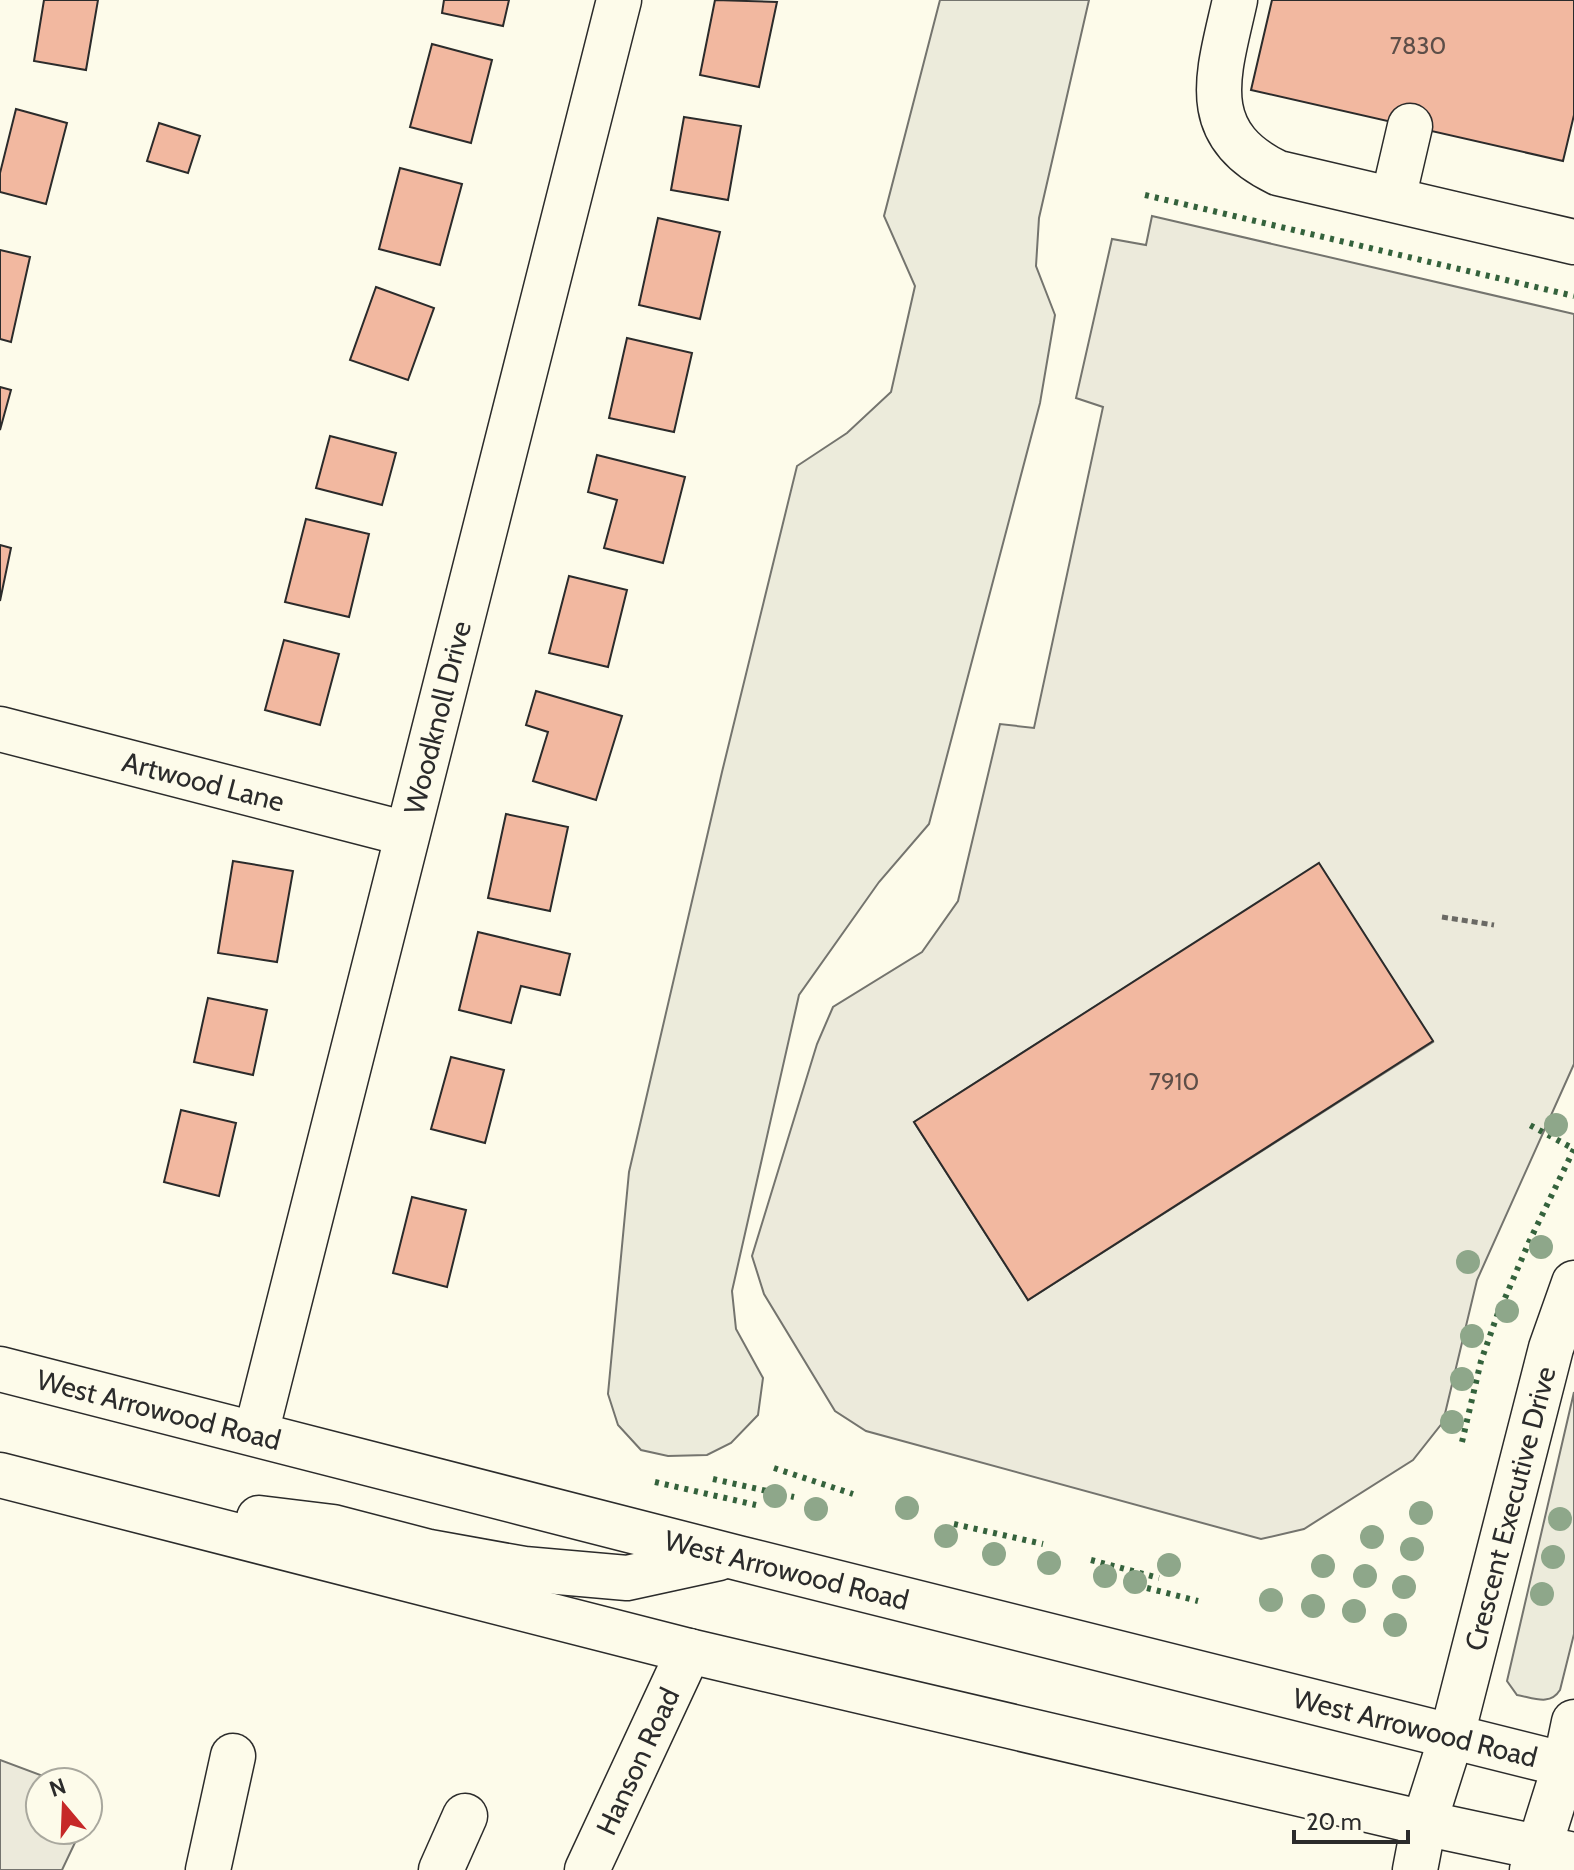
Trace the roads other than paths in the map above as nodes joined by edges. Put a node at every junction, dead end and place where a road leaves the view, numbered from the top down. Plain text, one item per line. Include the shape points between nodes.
1 (619, 0) edge
2 (1235, 0) edge
3 (1410, 126) dead end
4 (1393, 199) junction
5 (1574, 242) edge
6 (0, 729) edge
7 (407, 834) junction
8 (1574, 1283) edge
9 (0, 1369) edge
10 (256, 1433) junction
11 (0, 1475) edge
12 (231, 1534) junction
13 (729, 1556) junction
14 (689, 1651) junction
15 (1574, 1722) edge
16 (1452, 1735) junction
17 (233, 1756) dead end
18 (1570, 1766) edge
19 (465, 1816) dead end
20 (1424, 1823) junction
21 (1548, 1857) edge
22 (208, 1870) edge
23 (441, 1870) edge
24 (587, 1870) edge
25 (1415, 1870) edge

1 - 7 main road, Woodknoll Drive
2 - 4 main road via 1218,89 1220,114 1232,138 1256,162 1278,173
3 - 4 main road
4 - 5 main road
6 - 7 main road, Artwood Lane
7 - 10 main road, Woodknoll Drive
8 - 16 main road, Crescent Executive Drive via 1551,1348
9 - 10 main road, West Arrowood Road
10 - 13 main road, West Arrowood Road
11 - 12 main road
12 - 13 main road via 260,1517 333,1527 524,1569 627,1578
12 - 14 main road
13 - 16 main road, West Arrowood Road
14 - 20 main road
14 - 24 main road, Hanson Road
15 - 18 main road
16 - 18 main road, West Arrowood Road
16 - 20 main road, Crescent Executive Drive
17 - 22 main road
18 - 21 main road
19 - 23 main road
20 - 21 main road
20 - 25 main road, Crescent Executive Drive

